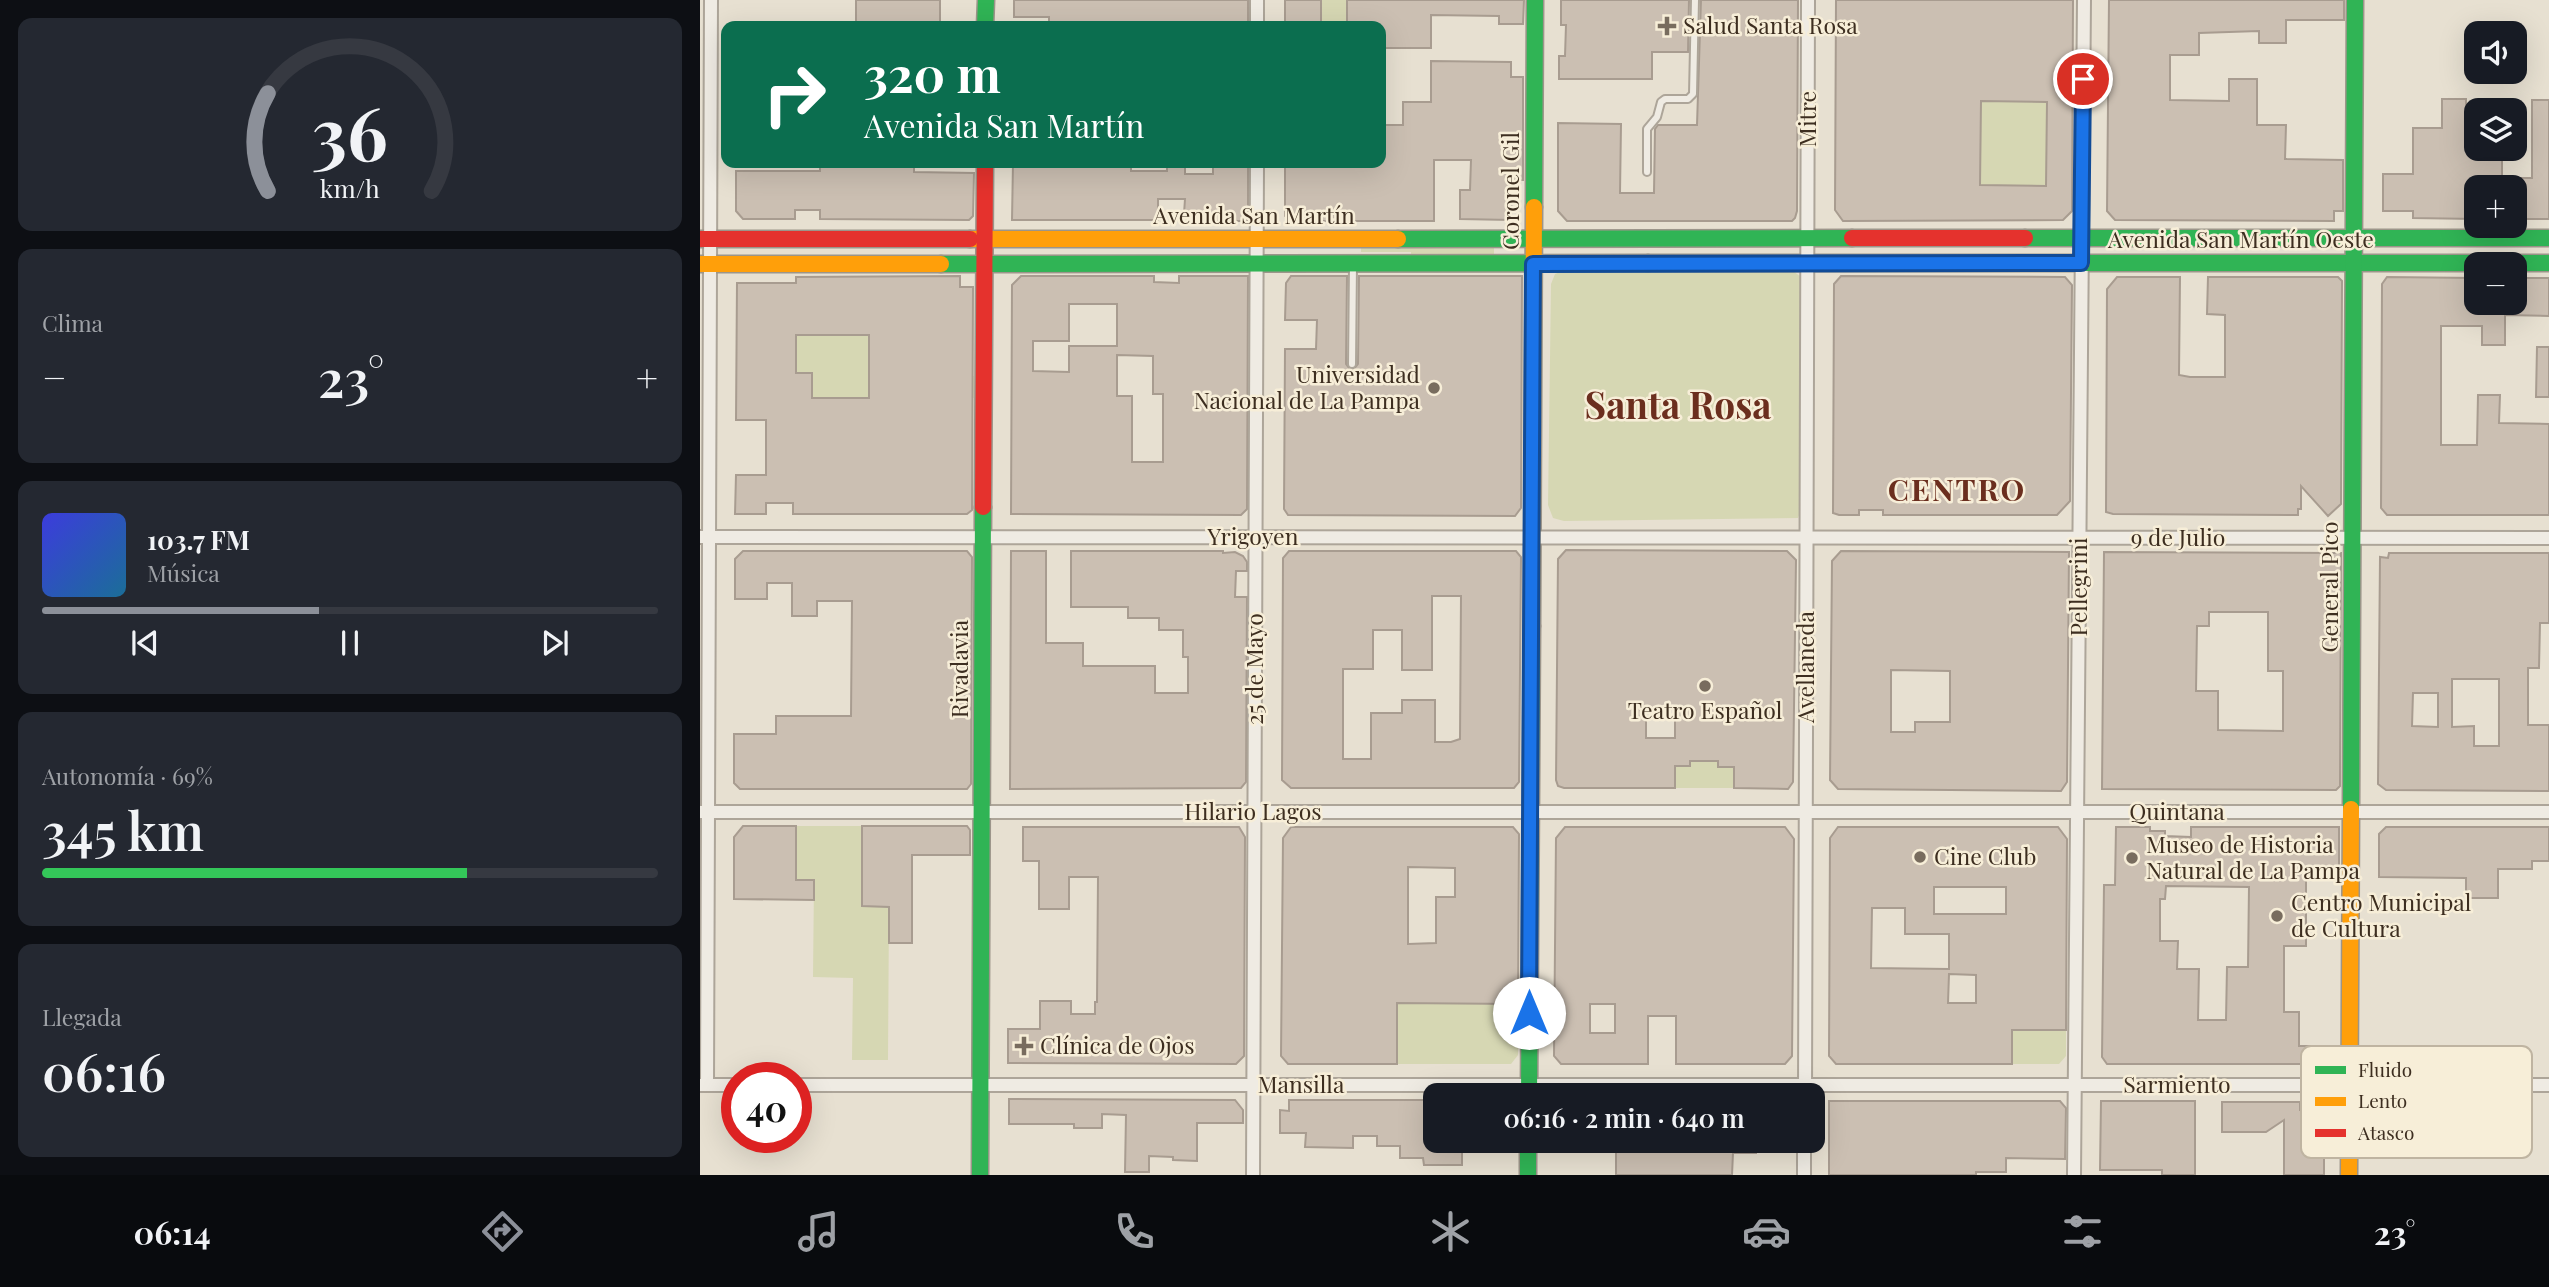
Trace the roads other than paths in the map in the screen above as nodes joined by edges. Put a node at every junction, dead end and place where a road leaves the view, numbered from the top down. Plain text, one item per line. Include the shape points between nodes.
1 (711, 0) edge
2 (986, 0) edge
3 (1257, 0) edge
4 (1535, 0) edge
5 (1695, 0) edge
6 (1808, 0) edge
7 (2084, 0) edge
8 (2355, 0) edge
9 (985, 21) edge
10 (1257, 21) edge
11 (985, 168) edge
12 (1257, 168) edge
13 (1647, 172) dead end
14 (1807, 238) junction
15 (2082, 238) junction
16 (2354, 238) junction
17 (2549, 238) edge
18 (705, 239) edge
19 (984, 239) junction
20 (1256, 239) junction
21 (1533, 239) junction
22 (1641, 239) junction
23 (1699, 239) junction
24 (1807, 263) junction
25 (2081, 263) junction
26 (2354, 263) junction
27 (2549, 263) edge
28 (705, 264) edge
29 (984, 264) junction
30 (1256, 264) junction
31 (1353, 264) junction
32 (1533, 264) junction
33 (1641, 264) junction
34 (1699, 264) junction
35 (1352, 365) dead end
36 (704, 537) edge
37 (983, 537) junction
38 (1255, 537) junction
39 (1532, 537) junction
40 (1807, 537) junction
41 (2079, 538) junction
42 (2353, 538) junction
43 (2549, 538) edge
44 (704, 812) edge
45 (982, 812) junction
46 (1254, 812) junction
47 (1530, 812) junction
48 (1806, 812) junction
49 (2077, 812) junction
50 (2351, 812) junction
51 (2549, 812) edge
52 (2350, 1046) edge
53 (1529, 1083) edge
54 (1805, 1083) edge
55 (703, 1085) edge
56 (721, 1085) edge
57 (812, 1085) edge
58 (981, 1085) junction
59 (1253, 1085) junction
60 (2075, 1085) junction
61 (2301, 1085) edge
62 (1423, 1088) edge
63 (1825, 1090) edge
64 (1528, 1153) edge
65 (1804, 1153) edge
66 (980, 1175) edge
67 (1253, 1175) edge
68 (1528, 1175) edge
69 (1804, 1175) edge
70 (2074, 1175) edge

1 - 18 street
2 - 9 main road
3 - 10 street
4 - 21 main road, Coronel Gil
5 - 13 lane via 1693,94 1688,99 1661,102 1647,129
6 - 14 street, Mitre
7 - 15 street, Pellegrini
8 - 16 main road, General Pico
11 - 19 main road, Rivadavia
12 - 20 street, 25 de Mayo
14 - 15 main road, Avenida San Martín Oeste
14 - 23 main road, Avenida San Martín
14 - 24 street, Avellaneda
15 - 16 main road, Avenida San Martín Oeste
15 - 25 street, Pellegrini
16 - 17 main road, Avenida San Martín Oeste
16 - 26 main road, General Pico
18 - 19 main road, Avenida San Martín
18 - 28 street
19 - 20 main road, Avenida San Martín
19 - 29 main road, Rivadavia
20 - 21 main road, Avenida San Martín
20 - 30 street, 25 de Mayo
21 - 22 main road, Avenida San Martín
21 - 32 main road, Coronel Gil
22 - 23 main road, Avenida San Martín
22 - 33 main road
23 - 34 main road
24 - 25 main road, Avenida San Martín Oeste
24 - 34 main road, Avenida San Martín
24 - 40 street, Avellaneda
25 - 26 main road, Avenida San Martín Oeste
25 - 41 street, Pellegrini
26 - 27 main road, Avenida San Martín Oeste
26 - 42 main road, General Pico
28 - 29 main road, Avenida San Martín
28 - 36 street
29 - 30 main road, Avenida San Martín
29 - 37 main road, Rivadavia
30 - 31 main road, Avenida San Martín
30 - 38 street, 25 de Mayo
31 - 32 main road, Avenida San Martín
31 - 35 lane
32 - 33 main road, Avenida San Martín
32 - 39 main road, Coronel Gil
33 - 34 main road, Avenida San Martín
36 - 37 street, Yrigoyen
36 - 44 street
37 - 38 street, Yrigoyen
37 - 45 main road, Rivadavia
38 - 39 street, Yrigoyen
38 - 46 street, 25 de Mayo
39 - 40 street, Yrigoyen
39 - 47 main road, Coronel Gil
40 - 41 street, 9 de Julio
40 - 48 street, Avellaneda
41 - 42 street, 9 de Julio
41 - 49 street, Pellegrini
42 - 43 street, 9 de Julio
42 - 50 main road, General Pico
44 - 45 street, Hilario Lagos
44 - 55 street
45 - 46 street, Hilario Lagos
45 - 58 main road, Rivadavia
46 - 47 street, Hilario Lagos
46 - 59 street, 25 de Mayo
47 - 48 street, Hilario Lagos
47 - 53 main road, Coronel Gil
48 - 49 street, Quintana
48 - 54 street, Avellaneda
49 - 50 street, Quintana
49 - 60 street, Pellegrini
50 - 51 street, Quintana
50 - 52 main road, General Pico
55 - 56 street
57 - 58 street, Mansilla
58 - 59 street, Mansilla
58 - 66 main road, Rivadavia
59 - 62 street, Mansilla
59 - 67 street, 25 de Mayo
60 - 61 street, Sarmiento
60 - 63 street, Sarmiento
60 - 70 street, Pellegrini
64 - 68 main road
65 - 69 street

